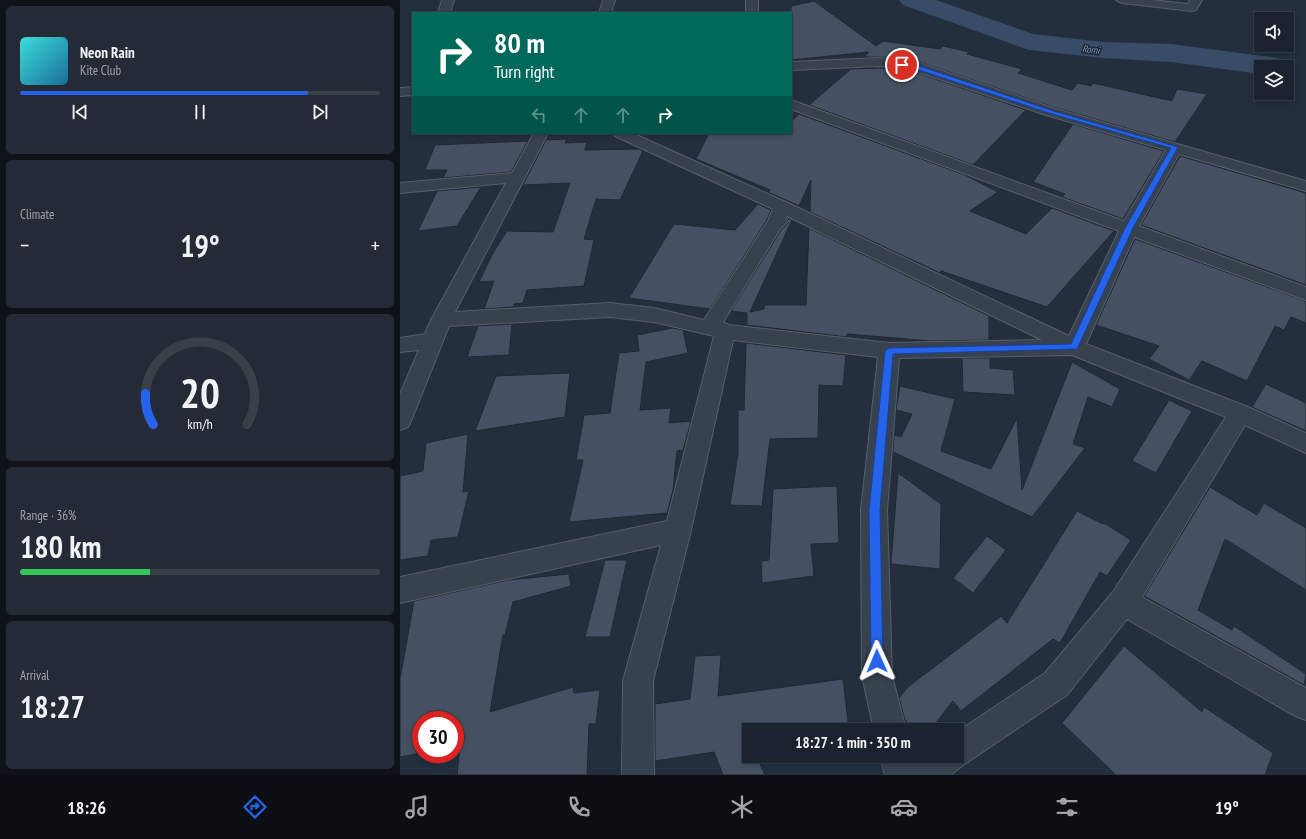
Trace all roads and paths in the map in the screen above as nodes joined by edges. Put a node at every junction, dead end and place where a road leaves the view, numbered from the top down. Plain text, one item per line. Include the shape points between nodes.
1 (448, 0) edge
2 (609, 0) edge
3 (752, 0) edge
4 (1122, 0) edge
5 (1196, 0) edge
6 (444, 12) edge
7 (605, 12) edge
8 (752, 12) edge
9 (792, 66) edge
10 (412, 91) edge
11 (400, 92) edge
12 (792, 104) edge
13 (540, 134) edge
14 (622, 134) edge
15 (1175, 147) junction
16 (517, 177) junction
17 (1306, 186) edge
18 (400, 188) edge
19 (782, 207) junction
20 (1129, 228) junction
21 (1306, 294) edge
22 (441, 320) junction
23 (725, 332) junction
24 (433, 340) junction
25 (400, 345) edge
26 (1074, 347) junction
27 (889, 351) junction
28 (1240, 413) junction
29 (400, 421) edge
30 (1306, 443) edge
31 (678, 530) junction
32 (400, 590) edge
33 (1123, 602) junction
34 (1306, 705) edge
35 (888, 723) edge
36 (964, 746) edge
37 (898, 763) edge
38 (940, 763) edge
39 (638, 775) edge
40 (901, 775) edge
41 (922, 775) edge

1 - 6 street
2 - 7 street
3 - 8 street
4 - 5 street via 1192,8
9 - 15 street via 879,62 914,66 1051,112
10 - 11 street
12 - 20 street
13 - 16 street
14 - 19 street
15 - 17 street
15 - 20 street
16 - 18 street
16 - 22 street
19 - 23 street via 776,225 711,325
19 - 26 street
20 - 21 street
20 - 26 street
22 - 23 street via 610,310 654,315
22 - 24 street
23 - 27 street
23 - 31 street
24 - 25 street
24 - 29 street
26 - 27 street
26 - 28 street
27 - 35 street via 874,510 877,676
28 - 30 street
28 - 33 street
31 - 32 street
31 - 39 street via 638,682
33 - 34 street
33 - 36 street via 1056,684
37 - 40 street
38 - 41 street

